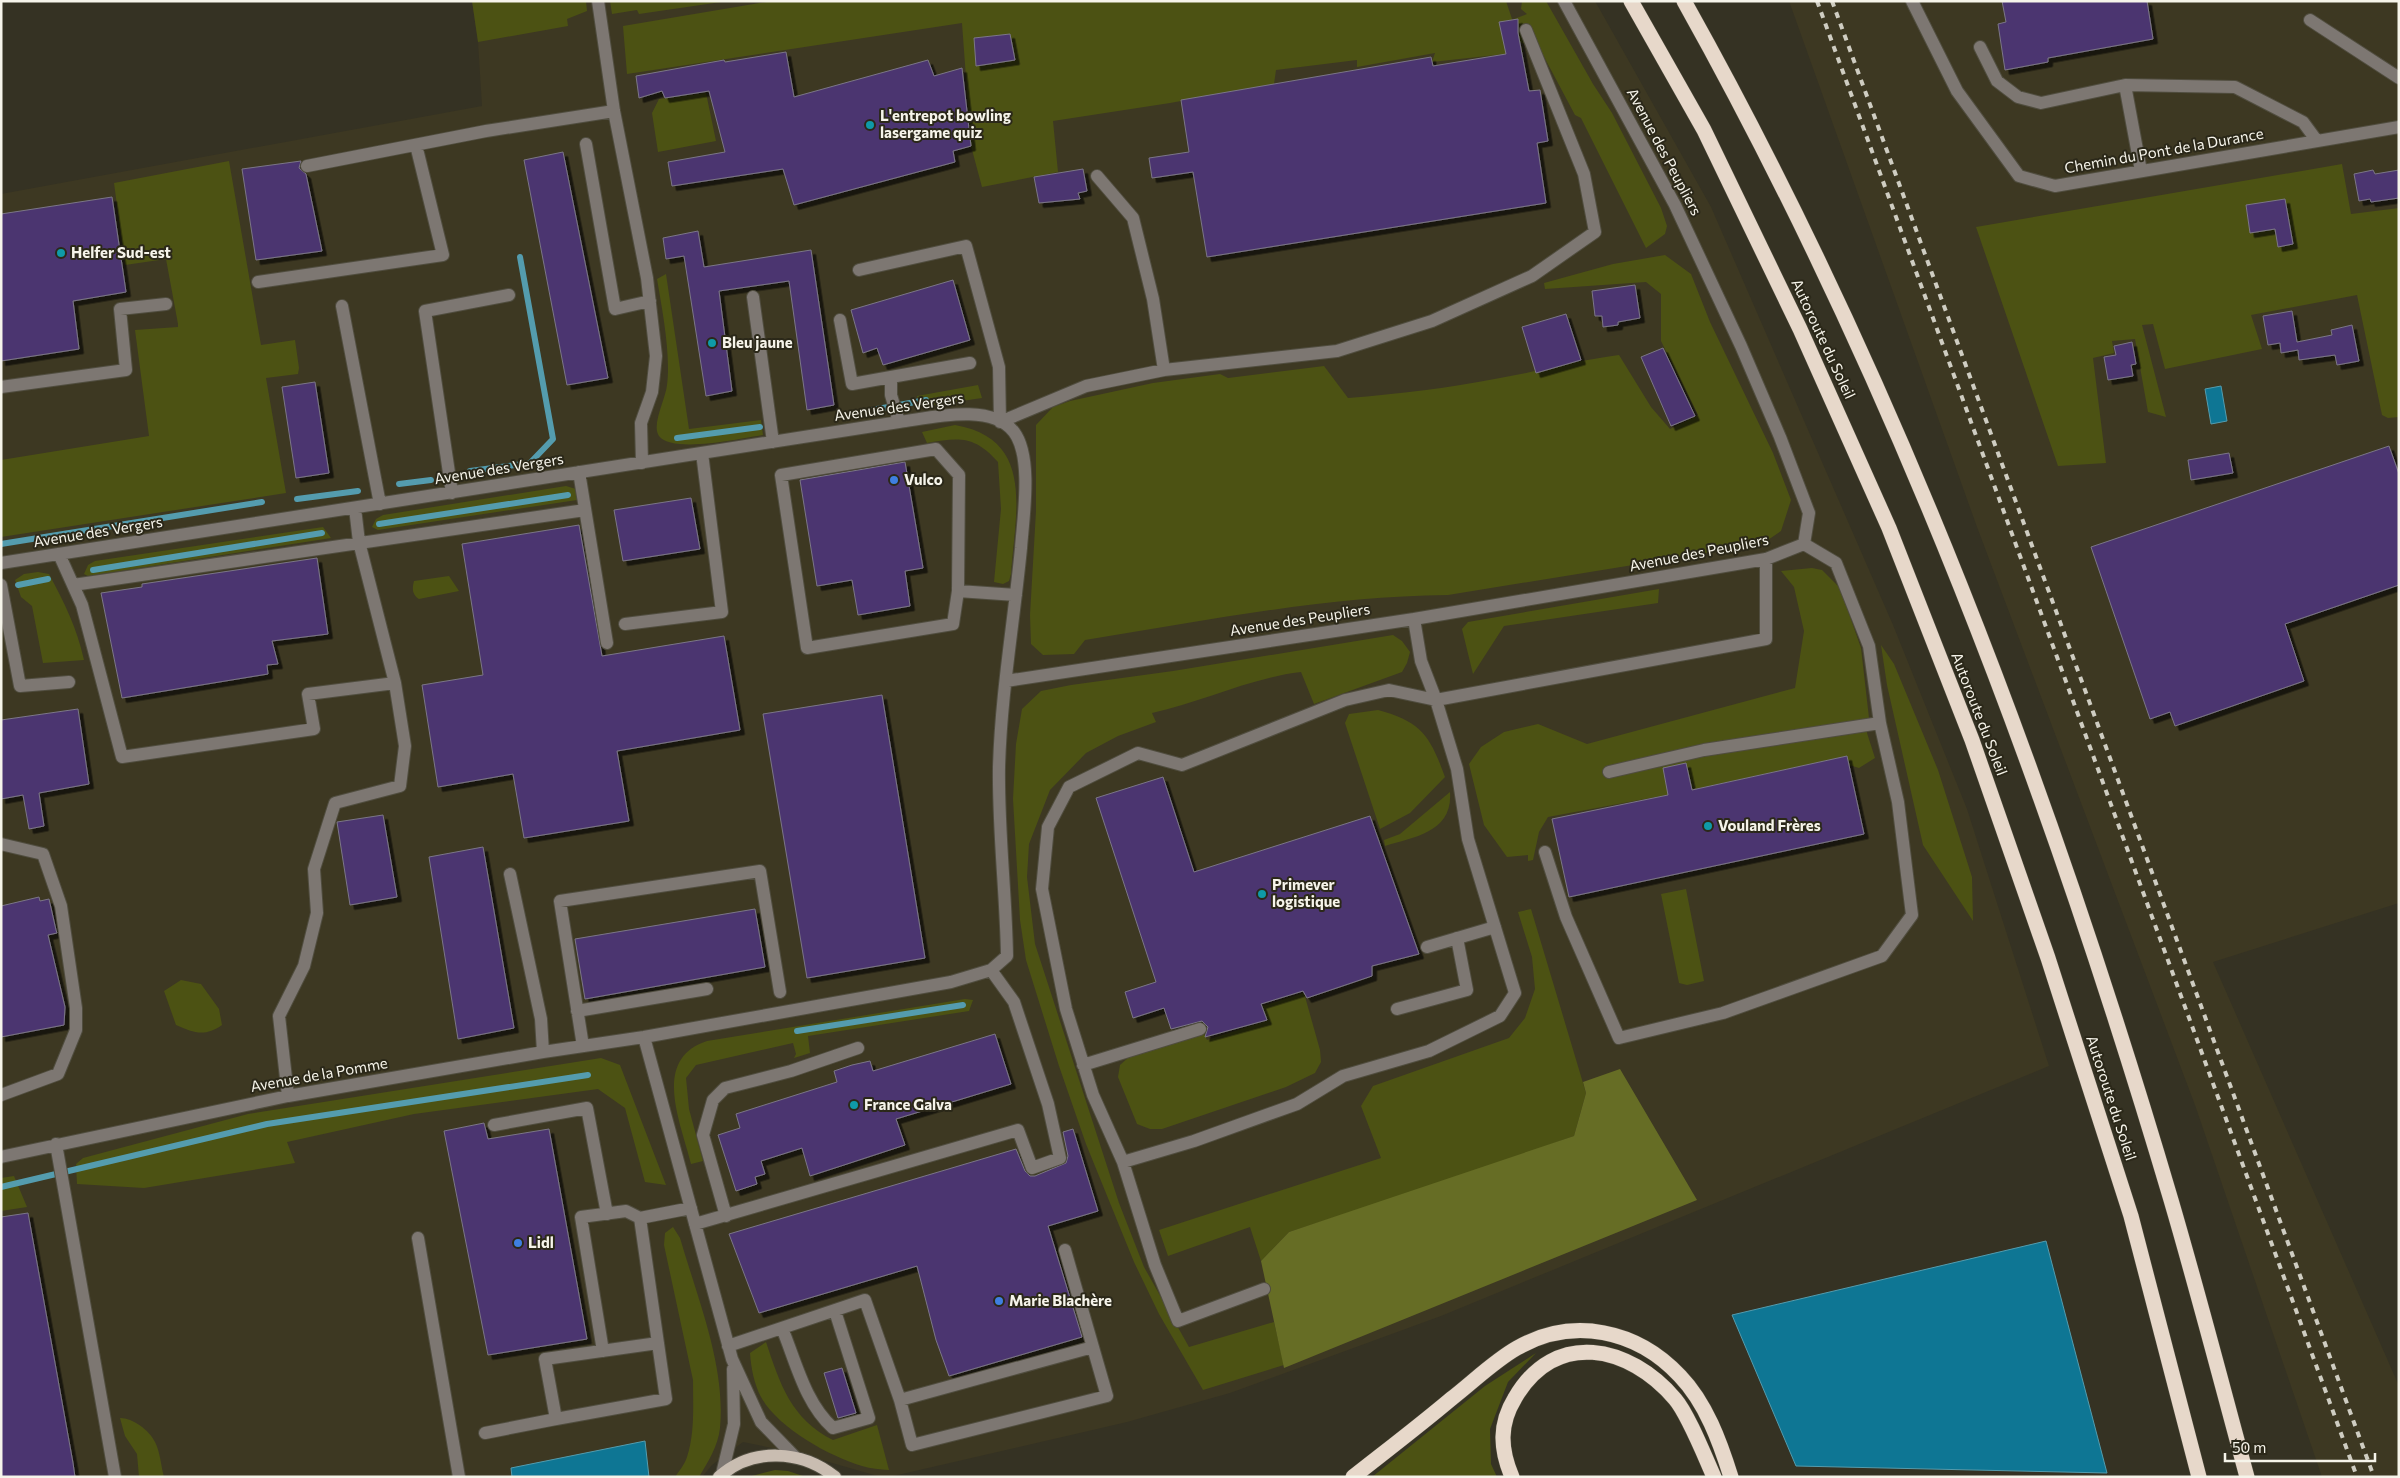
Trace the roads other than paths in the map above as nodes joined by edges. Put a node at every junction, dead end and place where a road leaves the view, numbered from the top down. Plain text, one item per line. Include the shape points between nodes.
1 (598, 1) edge
2 (1564, 1) edge
3 (1631, 1) edge
4 (1684, 1) edge
5 (1912, 1) edge
6 (2310, 20) dead end
7 (1526, 30) dead end
8 (1980, 47) dead end
9 (2399, 78) edge
10 (2125, 85) junction
11 (614, 111) junction
12 (2399, 127) edge
13 (2317, 141) junction
14 (586, 144) dead end
15 (416, 145) junction
16 (307, 166) dead end
17 (2141, 171) junction
18 (1097, 176) dead end
19 (859, 270) dead end
20 (258, 282) dead end
21 (509, 295) dead end
22 (753, 297) dead end
23 (650, 301) junction
24 (166, 304) dead end
25 (342, 306) dead end
26 (840, 320) dead end
27 (970, 363) dead end
28 (1164, 370) junction
29 (891, 377) junction
30 (1, 387) edge
31 (898, 422) junction
32 (1000, 422) junction
33 (773, 442) junction
34 (702, 453) junction
35 (642, 462) junction
36 (579, 472) junction
37 (452, 492) junction
38 (380, 504) junction
39 (355, 508) junction
40 (586, 510) junction
41 (359, 542) junction
42 (1804, 544) junction
43 (59, 554) junction
44 (1766, 559) junction
45 (1, 564) edge
46 (72, 584) junction
47 (1, 585) edge
48 (958, 591) junction
49 (1016, 595) junction
50 (3, 606) edge
51 (1414, 619) junction
52 (625, 624) dead end
53 (607, 643) dead end
54 (1006, 681) junction
55 (69, 682) dead end
56 (395, 683) junction
57 (1436, 700) junction
58 (1880, 723) junction
59 (1609, 772) dead end
60 (1, 844) edge
61 (1545, 852) dead end
62 (510, 874) dead end
63 (1495, 927) junction
64 (1457, 938) junction
65 (1426, 946) dead end
66 (991, 970) junction
67 (707, 989) dead end
68 (780, 992) dead end
69 (1397, 1009) dead end
70 (577, 1011) junction
71 (1200, 1029) dead end
72 (644, 1036) junction
73 (583, 1046) junction
74 (858, 1048) dead end
75 (542, 1052) junction
76 (1083, 1065) junction
77 (1, 1095) edge
78 (288, 1096) junction
79 (494, 1125) dead end
80 (56, 1144) junction
81 (1, 1157) edge
82 (1123, 1162) junction
83 (691, 1208) junction
84 (607, 1214) junction
85 (726, 1216) junction
86 (640, 1218) junction
87 (695, 1224) junction
88 (418, 1238) dead end
89 (1065, 1250) dead end
90 (1264, 1289) dead end
91 (835, 1311) junction
92 (782, 1328) junction
93 (658, 1343) junction
94 (728, 1346) junction
95 (1094, 1347) junction
96 (603, 1351) junction
97 (732, 1359) junction
98 (900, 1400) junction
99 (556, 1419) junction
100 (485, 1433) dead end
101 (795, 1457) junction
102 (721, 1476) edge
103 (115, 1477) edge
104 (459, 1477) edge
105 (835, 1477) edge
106 (1353, 1477) edge
107 (1512, 1477) edge
108 (1714, 1477) edge
109 (1731, 1477) edge
110 (2198, 1477) edge
111 (2247, 1477) edge

1 - 11 street
2 - 42 street, Avenue des Peupliers via 1674,205 1741,346 1809,513
3 - 110 highway, Autoroute du Soleil via 1704,130 1800,329 1888,528 1972,740 2048,958 2131,1216
4 - 111 highway, Autoroute du Soleil via 1736,94 1836,298 1928,507 2010,713 2132,1070
5 - 17 street, Chemin du Pont de la Durance via 1957,91 2019,176 2055,186
6 - 9 street
7 - 28 street via 1584,174 1595,232 1532,276 1432,321 1337,351
8 - 10 street via 1997,81 2018,97 2041,103
10 - 13 street via 2235,86 2303,122
10 - 17 street
11 - 15 street
11 - 23 street
12 - 13 street, Chemin du Pont de la Durance
13 - 17 street, Chemin du Pont de la Durance
14 - 23 street via 615,309
15 - 16 street
15 - 20 street via 443,255
18 - 28 street via 1133,218 1153,299
19 - 32 street via 966,246 1000,367
21 - 37 street via 425,311
22 - 33 street
23 - 35 street via 656,356 652,392 641,423
24 - 30 street via 120,309 126,370
25 - 38 street
26 - 29 street via 852,384
27 - 29 street
28 - 32 street via 1086,386
29 - 31 street via 891,395
31 - 32 street, Avenue des Vergers via 972,412
31 - 33 street, Avenue des Vergers
32 - 49 street via 1014,432 1027,484
33 - 34 street, Avenue des Vergers
34 - 35 street, Avenue des Vergers
34 - 52 street via 722,612
35 - 36 street, Avenue des Vergers
36 - 37 street, Avenue des Vergers
36 - 40 street
37 - 38 street, Avenue des Vergers
38 - 39 street, Avenue des Vergers
39 - 41 street
39 - 43 street, Avenue des Vergers
40 - 41 street
40 - 53 street
41 - 46 street
41 - 56 street
42 - 44 street, Avenue des Peupliers
42 - 58 street via 1836,562 1849,592 1869,646
43 - 45 street, Avenue des Vergers
43 - 46 street
44 - 51 street, Avenue des Peupliers
44 - 57 street via 1766,639
46 - 56 street via 82,605 122,757 314,728 308,694
47 - 50 street
48 - 48 street via 959,475 936,449 781,475 806,648 953,624
48 - 49 street
49 - 54 street
50 - 55 street via 20,686
51 - 54 street, Avenue des Peupliers
51 - 57 street via 1421,661
54 - 66 street via 999,766 1000,848 1008,956
56 - 78 street via 405,746 400,786 335,803 314,869 318,913 304,966 279,1016
57 - 63 street via 1457,769 1468,839
57 - 76 street via 1389,690 1345,700 1182,765 1138,753 1068,787 1048,827 1042,889 1066,1009
58 - 59 street via 1704,750
58 - 61 street via 1898,802 1912,915 1882,956 1833,975 1723,1013 1619,1038 1566,917
60 - 77 street via 43,854 61,906 76,1008 76,1030 58,1074
62 - 75 street via 540,1019
63 - 64 street
63 - 82 street via 1515,993 1500,1016 1429,1051 1343,1076 1297,1104 1194,1141
64 - 65 street
64 - 69 street via 1467,990
66 - 72 street, Avenue de la Pomme via 951,982
66 - 85 street via 1014,1002 1048,1104 1060,1158 1032,1168 1018,1130
67 - 70 street
68 - 70 street via 760,871 560,901
70 - 73 street
71 - 76 street
72 - 73 street, Avenue de la Pomme
72 - 83 street
73 - 75 street, Avenue de la Pomme
74 - 85 street via 791,1071 725,1088 714,1100 703,1135
75 - 78 street, Avenue de la Pomme
76 - 82 street
78 - 80 street, Avenue de la Pomme
79 - 84 street via 587,1108
80 - 81 street, Avenue de la Pomme
80 - 103 street
82 - 90 street via 1155,1265 1178,1321
83 - 86 street
83 - 87 street
84 - 86 street via 626,1211
84 - 96 street via 581,1217
85 - 87 street
86 - 93 street
87 - 94 street
88 - 104 street
89 - 95 street
91 - 92 street
91 - 92 street via 869,1418 833,1428 822,1418 810,1400
91 - 98 street via 865,1300
92 - 94 street
93 - 96 street
93 - 99 street via 666,1399
94 - 97 street
95 - 98 street
95 - 98 street via 1107,1396 912,1445
96 - 99 street via 545,1359
97 - 101 street via 761,1422
97 - 102 street via 734,1424
99 - 100 street
101 - 102 main road via 764,1456 749,1460
101 - 105 main road via 811,1462
106 - 109 highway via 1517,1348 1551,1333 1584,1329 1616,1336 1650,1351 1680,1376 1700,1403 1721,1445
107 - 108 highway via 1502,1447 1503,1426 1511,1404 1524,1383 1539,1368 1556,1357 1581,1351 1606,1353 1624,1359 1650,1375 1676,1400

